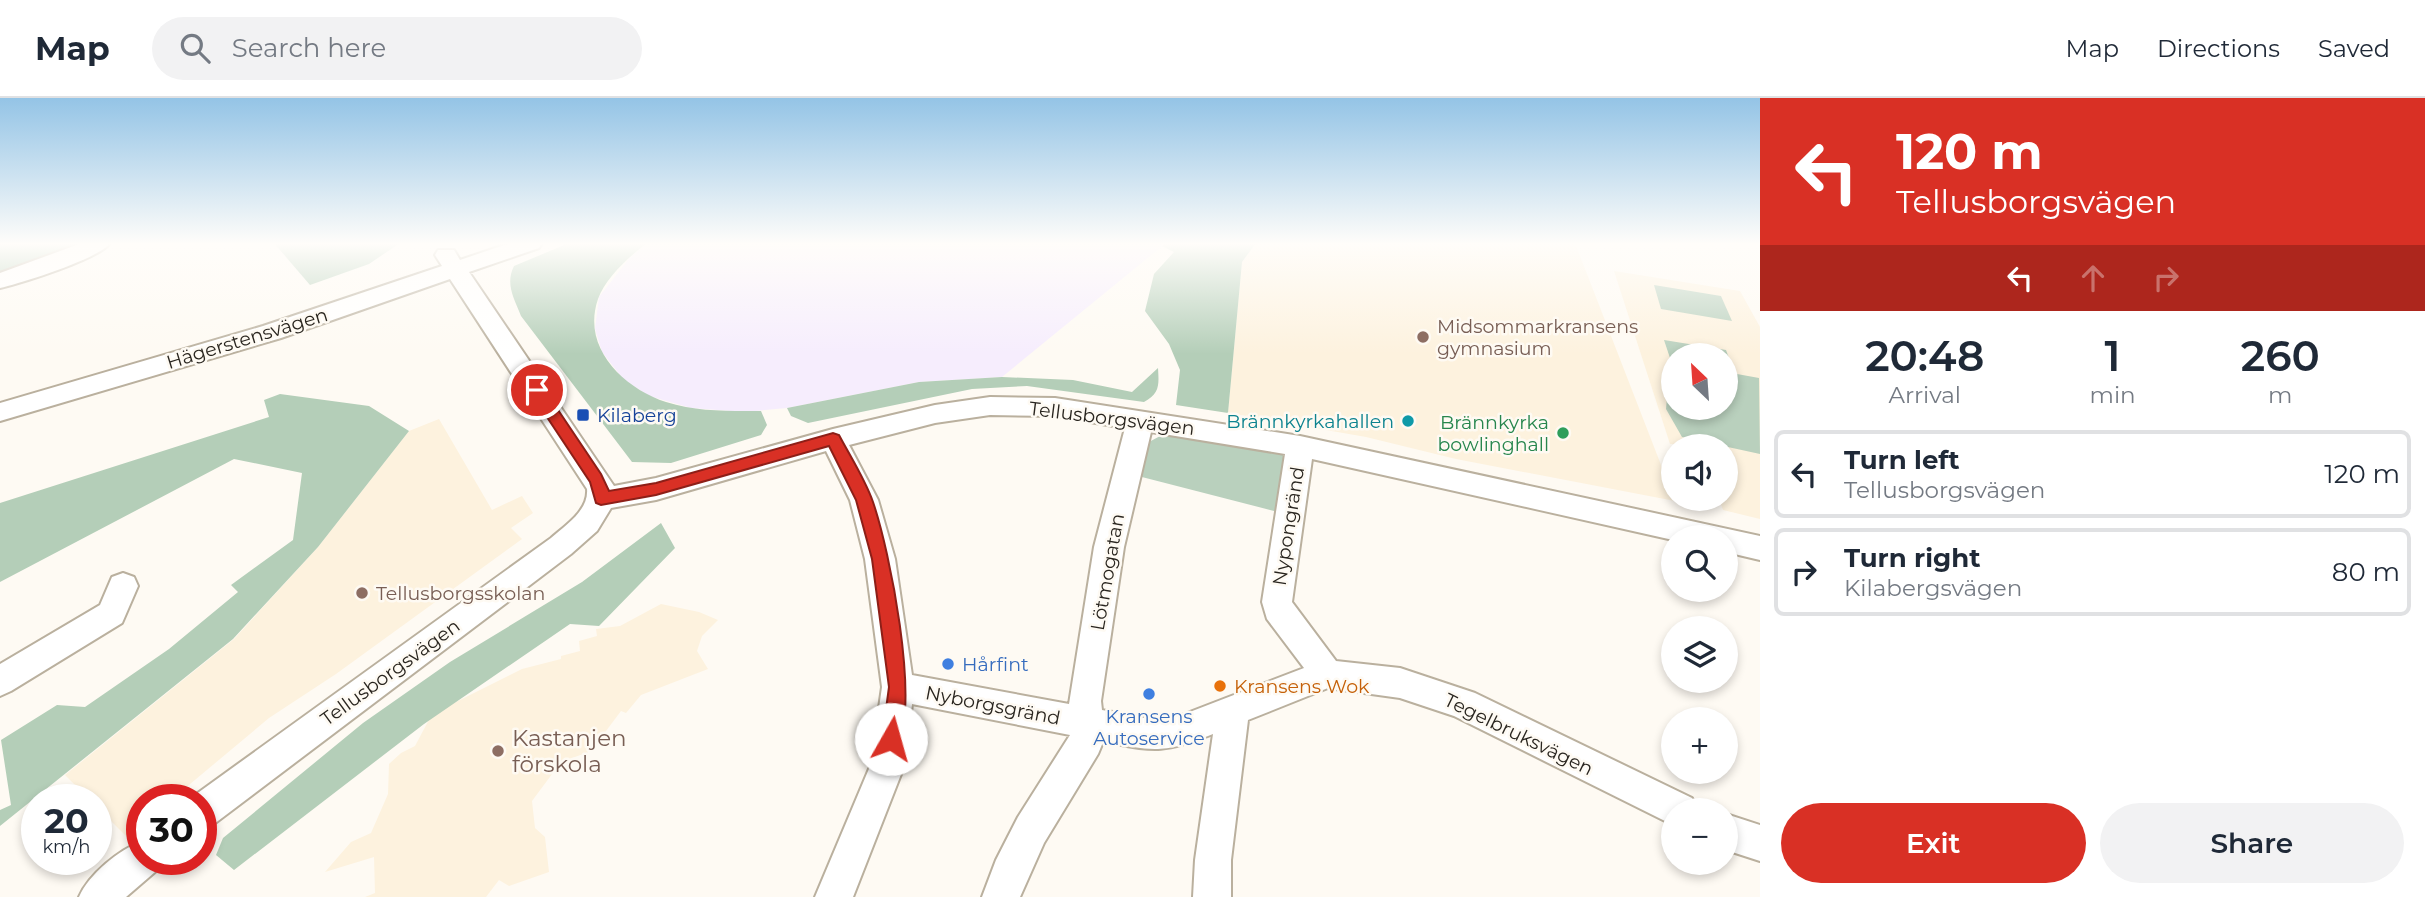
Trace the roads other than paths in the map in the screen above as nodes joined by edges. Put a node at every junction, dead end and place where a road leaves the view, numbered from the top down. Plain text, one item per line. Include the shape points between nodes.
1 (398, 280) edge
2 (463, 280) edge
3 (270, 325) junction
4 (0, 397) edge
5 (0, 412) edge
6 (1140, 422) junction
7 (833, 439) junction
8 (1300, 446) junction
9 (601, 499) junction
10 (1661, 526) edge
11 (123, 586) dead end
12 (1327, 674) junction
13 (0, 681) edge
14 (898, 687) junction
15 (1233, 711) junction
16 (1087, 723) junction
17 (217, 800) edge
18 (1661, 801) edge
19 (1738, 836) edge
20 (1760, 843) edge
21 (126, 873) edge
22 (98, 897) edge
23 (834, 897) edge
24 (1001, 897) edge
25 (1212, 897) edge

1 - 3 street, Hägerstensvägen
2 - 9 street via 595,478
3 - 4 street, Hägerstensvägen
3 - 5 street, Hägerstensvägen
6 - 7 street, Tellusborgsvägen via 1055,407 990,406
6 - 8 street, Tellusborgsvägen
6 - 16 street, Lötmogatan via 1109,547 1085,701
7 - 9 street, Tellusborgsvägen via 656,489
7 - 14 street via 864,500 880,559
8 - 10 street, Tellusborgsvägen
8 - 12 street, Nypongränd via 1277,602 1278,610
9 - 17 street, Tellusborgsvägen via 587,523 561,546
11 - 13 street via 111,614
12 - 15 street, Tegelbruksvägen
12 - 18 street, Tegelbruksvägen via 1400,683 1463,704
14 - 16 street, Nyborgsgränd
14 - 23 street via 888,764
15 - 16 street, Tegelbruksvägen via 1156,736
15 - 25 street
16 - 24 street via 1086,743 1031,830
19 - 20 street
21 - 22 street

